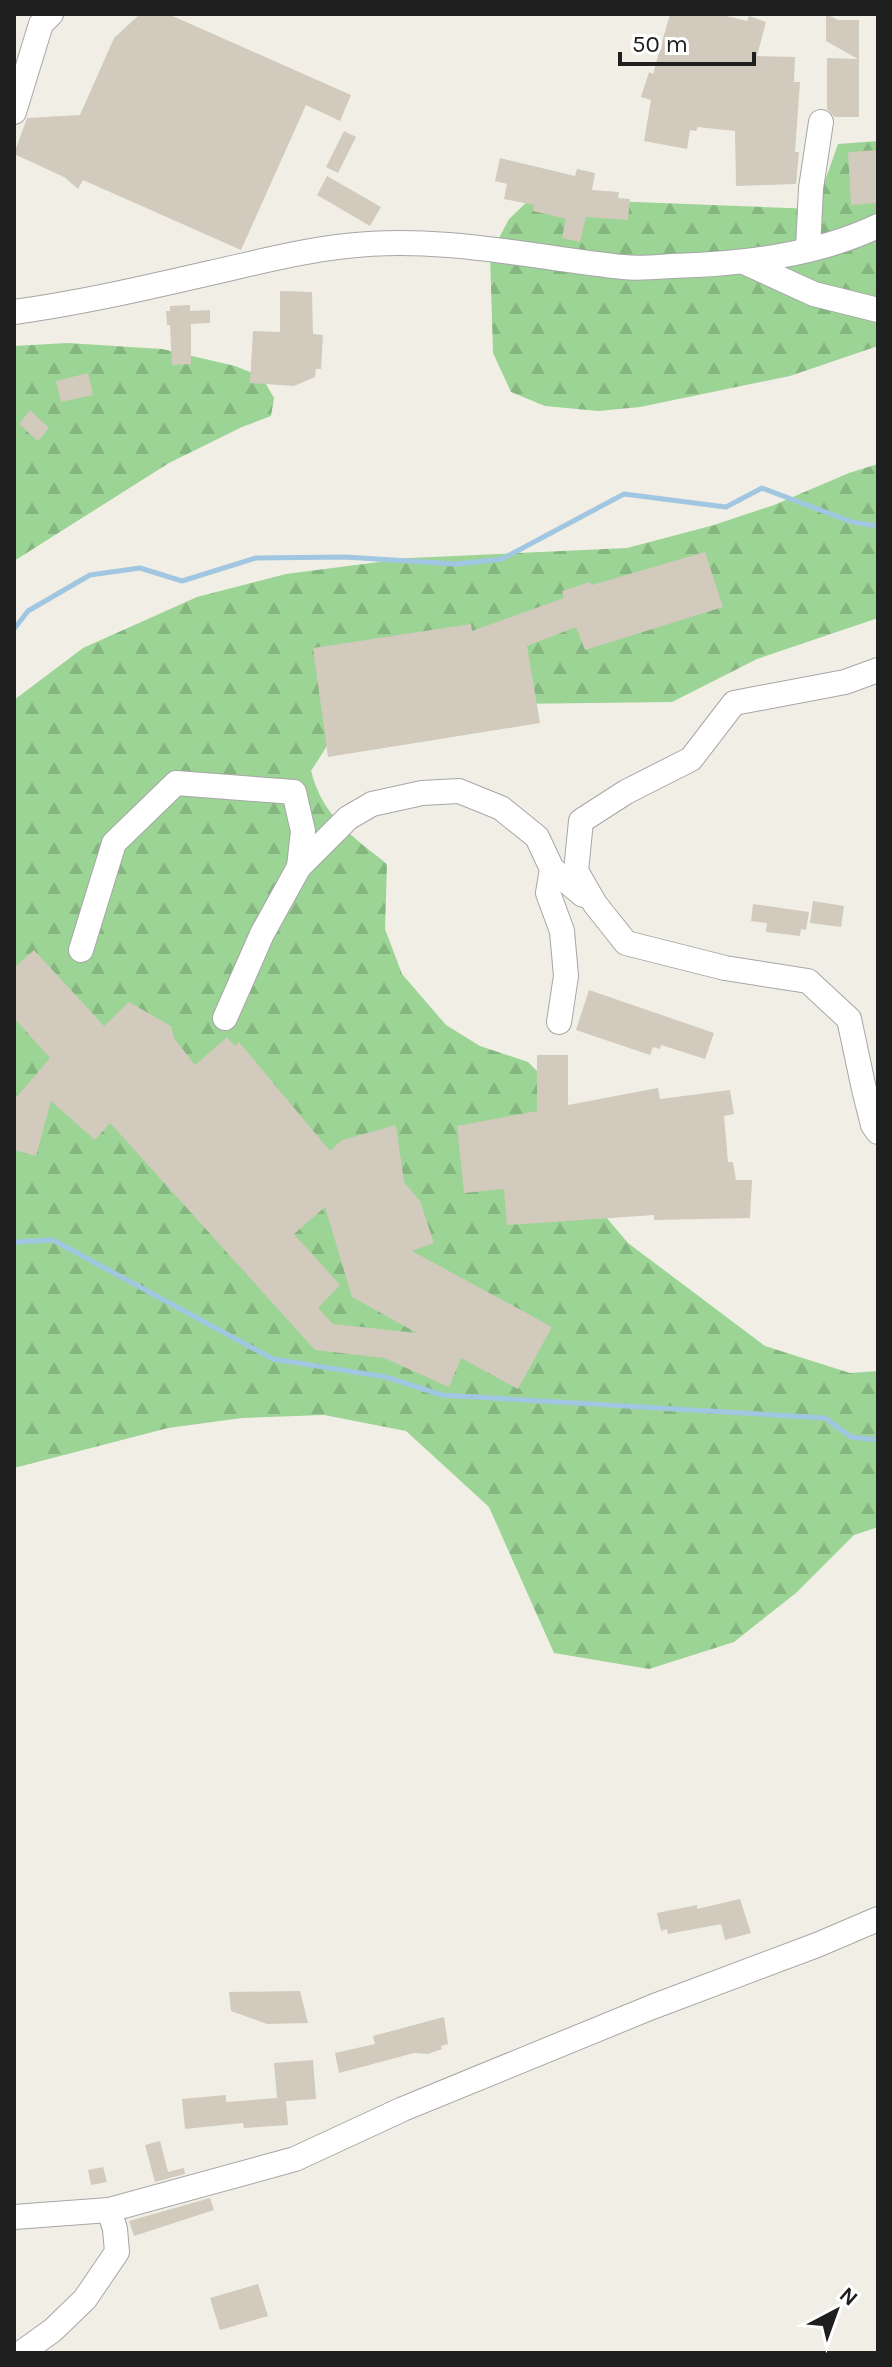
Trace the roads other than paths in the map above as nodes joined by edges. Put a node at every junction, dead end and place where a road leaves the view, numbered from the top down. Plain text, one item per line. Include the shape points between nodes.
1 (51, 14) edge
2 (14, 112) edge
3 (821, 122) dead end
4 (878, 226) edge
5 (808, 249) junction
6 (744, 262) junction
7 (15, 308) edge
8 (878, 310) edge
9 (878, 670) edge
10 (299, 867) junction
11 (552, 869) junction
12 (595, 904) junction
13 (81, 950) dead end
14 (225, 1018) dead end
15 (559, 1022) dead end
16 (871, 1089) edge
17 (878, 1132) edge
18 (878, 1919) edge
19 (109, 2210) junction
20 (14, 2217) edge
21 (21, 2353) edge

1 - 2 street via 41,24
3 - 5 street
4 - 5 street via 849,240
5 - 6 street
6 - 7 street via 626,268 483,246 347,245 120,294
6 - 8 street via 814,294
9 - 12 street via 845,682 734,703 691,759 581,821 576,871
10 - 11 street via 348,818 372,804 459,791 501,808 537,837
10 - 13 street via 303,831 294,792 176,783 114,843
10 - 14 street
11 - 12 street
11 - 15 street via 548,893 562,931 566,976
12 - 16 street via 626,943 725,968 808,981 849,1019
16 - 17 street
18 - 19 street via 403,2109 295,2159
19 - 20 street
19 - 21 street via 117,2252 85,2299

